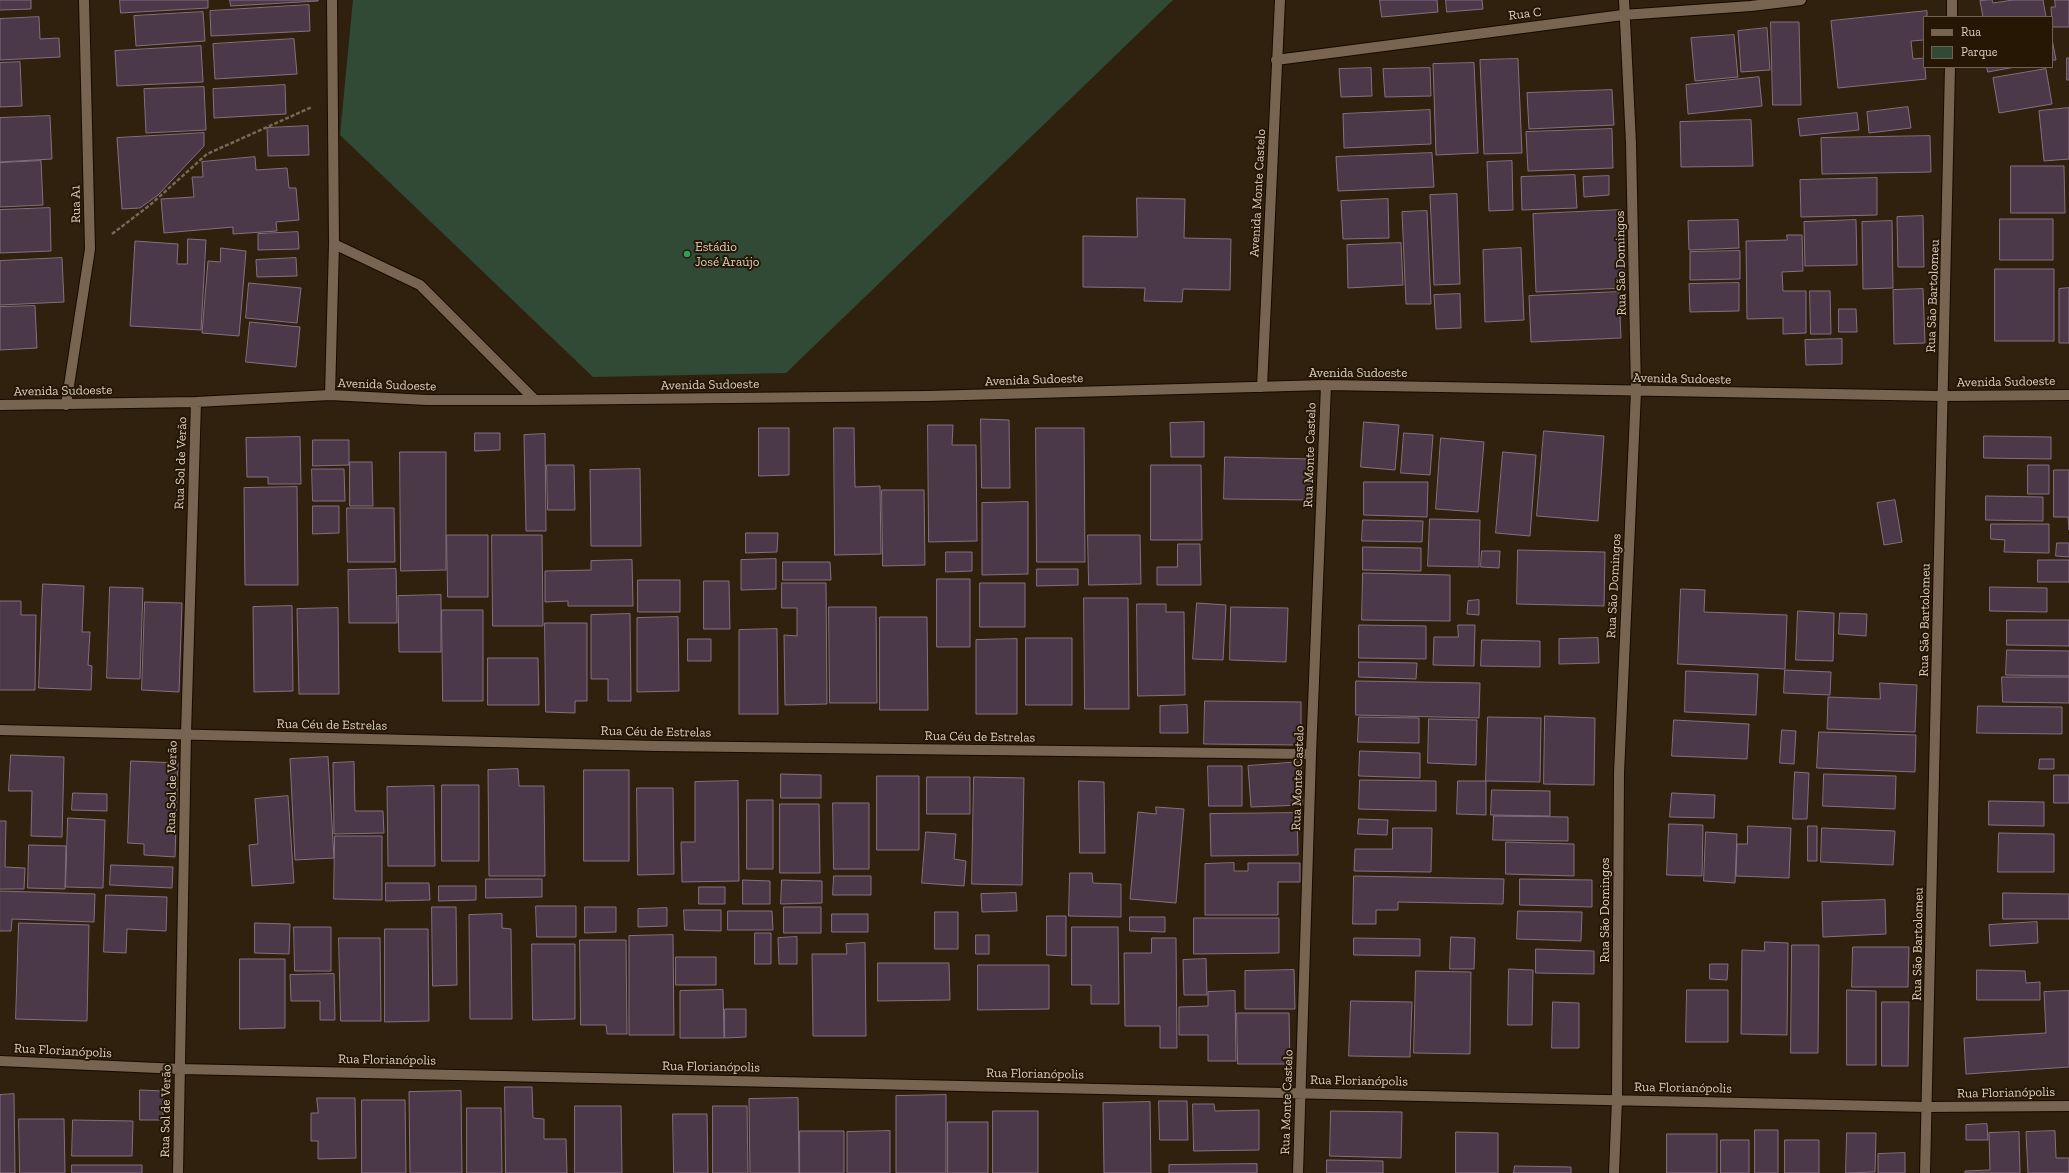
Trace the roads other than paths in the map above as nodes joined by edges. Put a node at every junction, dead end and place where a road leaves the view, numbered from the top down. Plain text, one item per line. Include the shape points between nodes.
1 (84, 0) edge
2 (332, 0) edge
3 (1280, 0) edge
4 (1624, 0) edge
5 (1802, 0) edge
6 (1952, 0) edge
7 (1623, 15) junction
8 (1952, 16) edge
9 (1276, 60) junction
10 (1950, 68) edge
11 (334, 244) junction
12 (1326, 385) junction
13 (1262, 387) junction
14 (1636, 391) junction
15 (2069, 394) edge
16 (330, 395) junction
17 (1943, 396) junction
18 (535, 400) junction
19 (196, 402) junction
20 (0, 405) edge
21 (66, 405) junction
22 (0, 730) edge
23 (186, 734) junction
24 (1311, 754) junction
25 (0, 1061) edge
26 (180, 1069) junction
27 (1300, 1092) junction
28 (1617, 1099) junction
29 (2069, 1106) edge
30 (1927, 1107) junction
31 (178, 1173) edge
32 (1298, 1173) edge
33 (1614, 1173) edge
34 (1925, 1173) edge

1 - 21 street, Rua A1 via 90,249
2 - 11 street
3 - 9 street, Avenida Monte Castelo
4 - 7 street, Rua São Domingos
5 - 7 street, Rua C
6 - 8 street
7 - 9 street, Rua C
7 - 14 street, Rua São Domingos via 1631,143
9 - 13 street, Avenida Monte Castelo
10 - 17 street, Rua São Bartolomeu
11 - 16 street
11 - 18 street via 420,285
12 - 13 street, Avenida Sudoeste
12 - 14 street, Avenida Sudoeste
12 - 24 street, Rua Monte Castelo
13 - 18 street, Avenida Sudoeste via 928,396
14 - 17 street, Avenida Sudoeste
14 - 28 street, Rua São Domingos via 1619,773
15 - 17 street, Avenida Sudoeste
16 - 18 street, Avenida Sudoeste via 427,400
16 - 19 street, Avenida Sudoeste
17 - 30 street, Rua São Bartolomeu
19 - 21 street, Avenida Sudoeste
19 - 23 street, Rua Sol de Verão
20 - 21 street, Avenida Sudoeste
22 - 23 street, Rua Céu de Estrelas
23 - 24 street, Rua Céu de Estrelas via 657,746
23 - 26 street, Rua Sol de Verão
24 - 27 street, Rua Monte Castelo
25 - 26 street, Rua Florianópolis
26 - 27 street, Rua Florianópolis
26 - 31 street, Rua Sol de Verão
27 - 28 street, Rua Florianópolis
27 - 32 street, Rua Monte Castelo
28 - 30 street, Rua Florianópolis
28 - 33 street, Rua São Domingos
29 - 30 street, Rua Florianópolis
30 - 34 street, Rua São Bartolomeu

